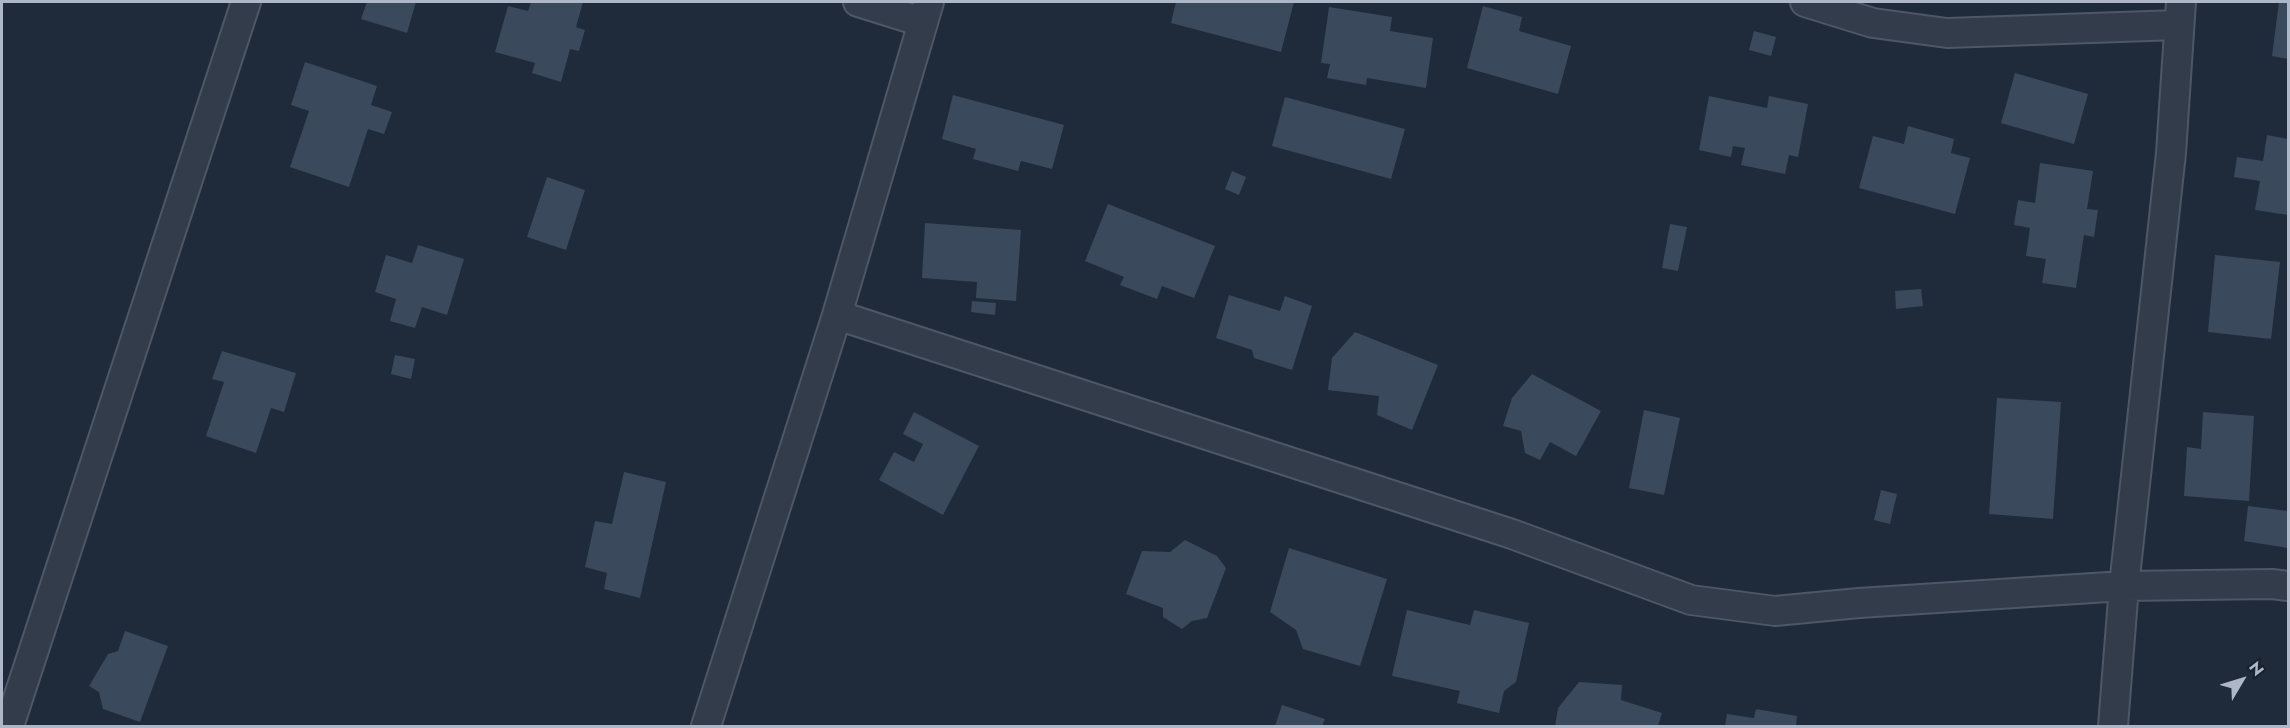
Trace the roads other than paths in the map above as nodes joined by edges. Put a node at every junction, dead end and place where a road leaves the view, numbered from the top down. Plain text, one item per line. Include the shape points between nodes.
1 (246, 2) edge
2 (858, 2) edge
3 (1805, 2) edge
4 (926, 12) edge
5 (2179, 13) edge
6 (837, 315) junction
7 (2124, 586) junction
8 (2289, 586) edge
9 (9, 726) edge
10 (706, 726) edge
11 (2113, 726) edge

1 - 9 street
2 - 4 street
3 - 5 street via 1873,22 1947,33
4 - 6 street
5 - 7 street via 2171,153
6 - 7 street via 1512,534 1691,600 1775,611
6 - 10 street
7 - 8 street
7 - 11 street

